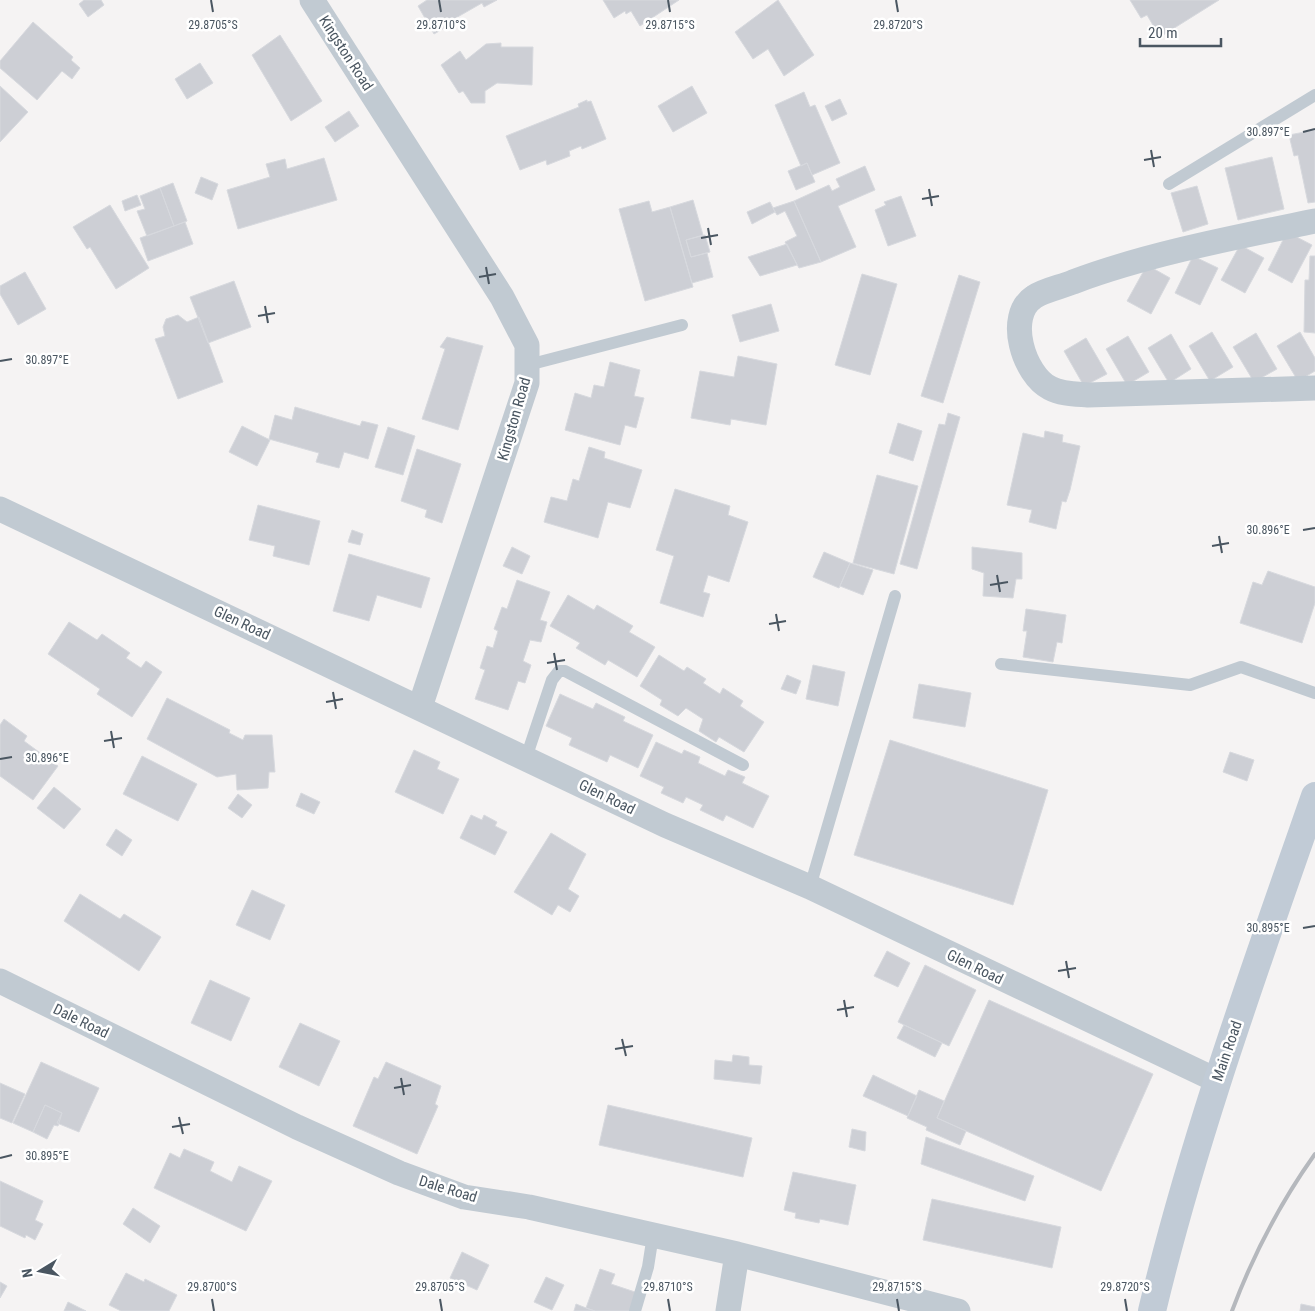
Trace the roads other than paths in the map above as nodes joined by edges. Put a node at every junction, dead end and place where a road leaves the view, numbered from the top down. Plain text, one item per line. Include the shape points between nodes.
1 (312, 0) edge
2 (1315, 95) edge
3 (1169, 184) dead end
4 (1315, 221) edge
5 (682, 325) dead end
6 (528, 365) junction
7 (1315, 388) edge
8 (0, 509) edge
9 (895, 596) dead end
10 (1001, 664) dead end
11 (1315, 692) edge
12 (420, 706) junction
13 (526, 758) junction
14 (743, 765) dead end
15 (1315, 796) edge
16 (810, 887) junction
17 (0, 981) edge
18 (1216, 1080) junction
19 (652, 1235) junction
20 (737, 1254) junction
21 (635, 1311) edge
22 (728, 1311) edge
23 (958, 1311) edge
24 (1152, 1311) edge

1 - 6 street, Kingston Road via 502,298 526,344
2 - 3 lane
4 - 7 street via 1107,269 1033,297 1023,310 1019,331 1028,365 1039,379 1050,388 1069,393
5 - 6 lane
6 - 12 street, Kingston Road via 527,383 517,416
8 - 12 street, Glen Road
9 - 16 lane
10 - 11 lane via 1190,685 1241,667
12 - 13 street, Glen Road
13 - 14 lane via 552,680 560,671 566,671
13 - 16 street, Glen Road via 665,824
15 - 18 main road, Main Road
16 - 18 street, Glen Road
17 - 19 street, Dale Road via 297,1127 399,1173 464,1197 529,1207
18 - 24 main road, Main Road via 1183,1189
19 - 20 street, Dale Road
19 - 21 lane via 648,1267
20 - 22 street
20 - 23 street, Dale Road

